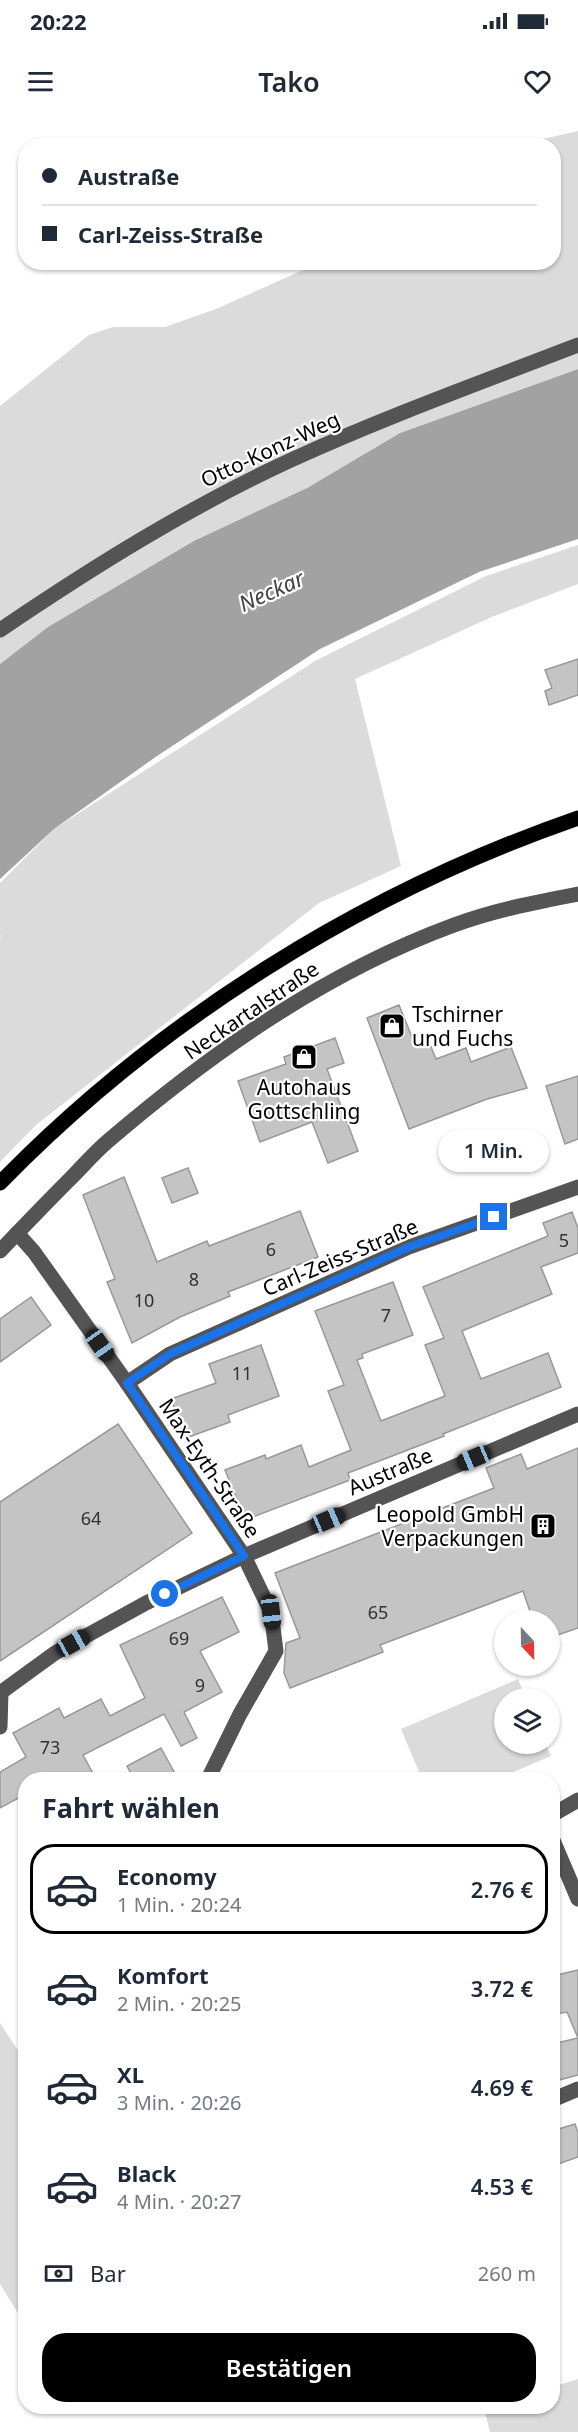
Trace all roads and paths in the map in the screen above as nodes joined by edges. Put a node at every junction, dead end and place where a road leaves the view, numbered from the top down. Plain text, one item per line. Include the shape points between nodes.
1 (578, 345) edge
2 (0, 630) edge
3 (578, 818) edge
4 (578, 894) edge
5 (0, 1183) edge
6 (578, 1187) edge
7 (17, 1233) junction
8 (0, 1251) edge
9 (127, 1383) junction
10 (578, 1414) edge
11 (244, 1556) junction
12 (1, 1693) edge
13 (0, 1727) edge
14 (211, 1772) edge
15 (578, 1800) edge
16 (560, 1810) edge
17 (560, 1856) edge
18 (577, 1895) edge
19 (578, 2089) edge
20 (560, 2097) edge

1 - 2 street, Otto-Konz-Weg via 290,461 185,514 78,577
3 - 5 main road, Neckartalstraße via 522,838 422,883 320,935 229,992 158,1042 41,1142
4 - 7 street, Neckartalstraße via 522,904 455,925 386,953 321,986 231,1045 107,1142
6 - 9 street, Carl-Zeiss-Straße via 409,1247 170,1354
7 - 8 street, Neckartalstraße
7 - 9 street, Max-Eyth-Straße
9 - 11 street, Max-Eyth-Straße
10 - 11 street, Austraße
11 - 12 street, Austraße via 55,1653
11 - 14 street, Max-Eyth-Straße via 271,1612 276,1651
12 - 13 street, Austraße
15 - 16 street
17 - 18 street
19 - 20 street

